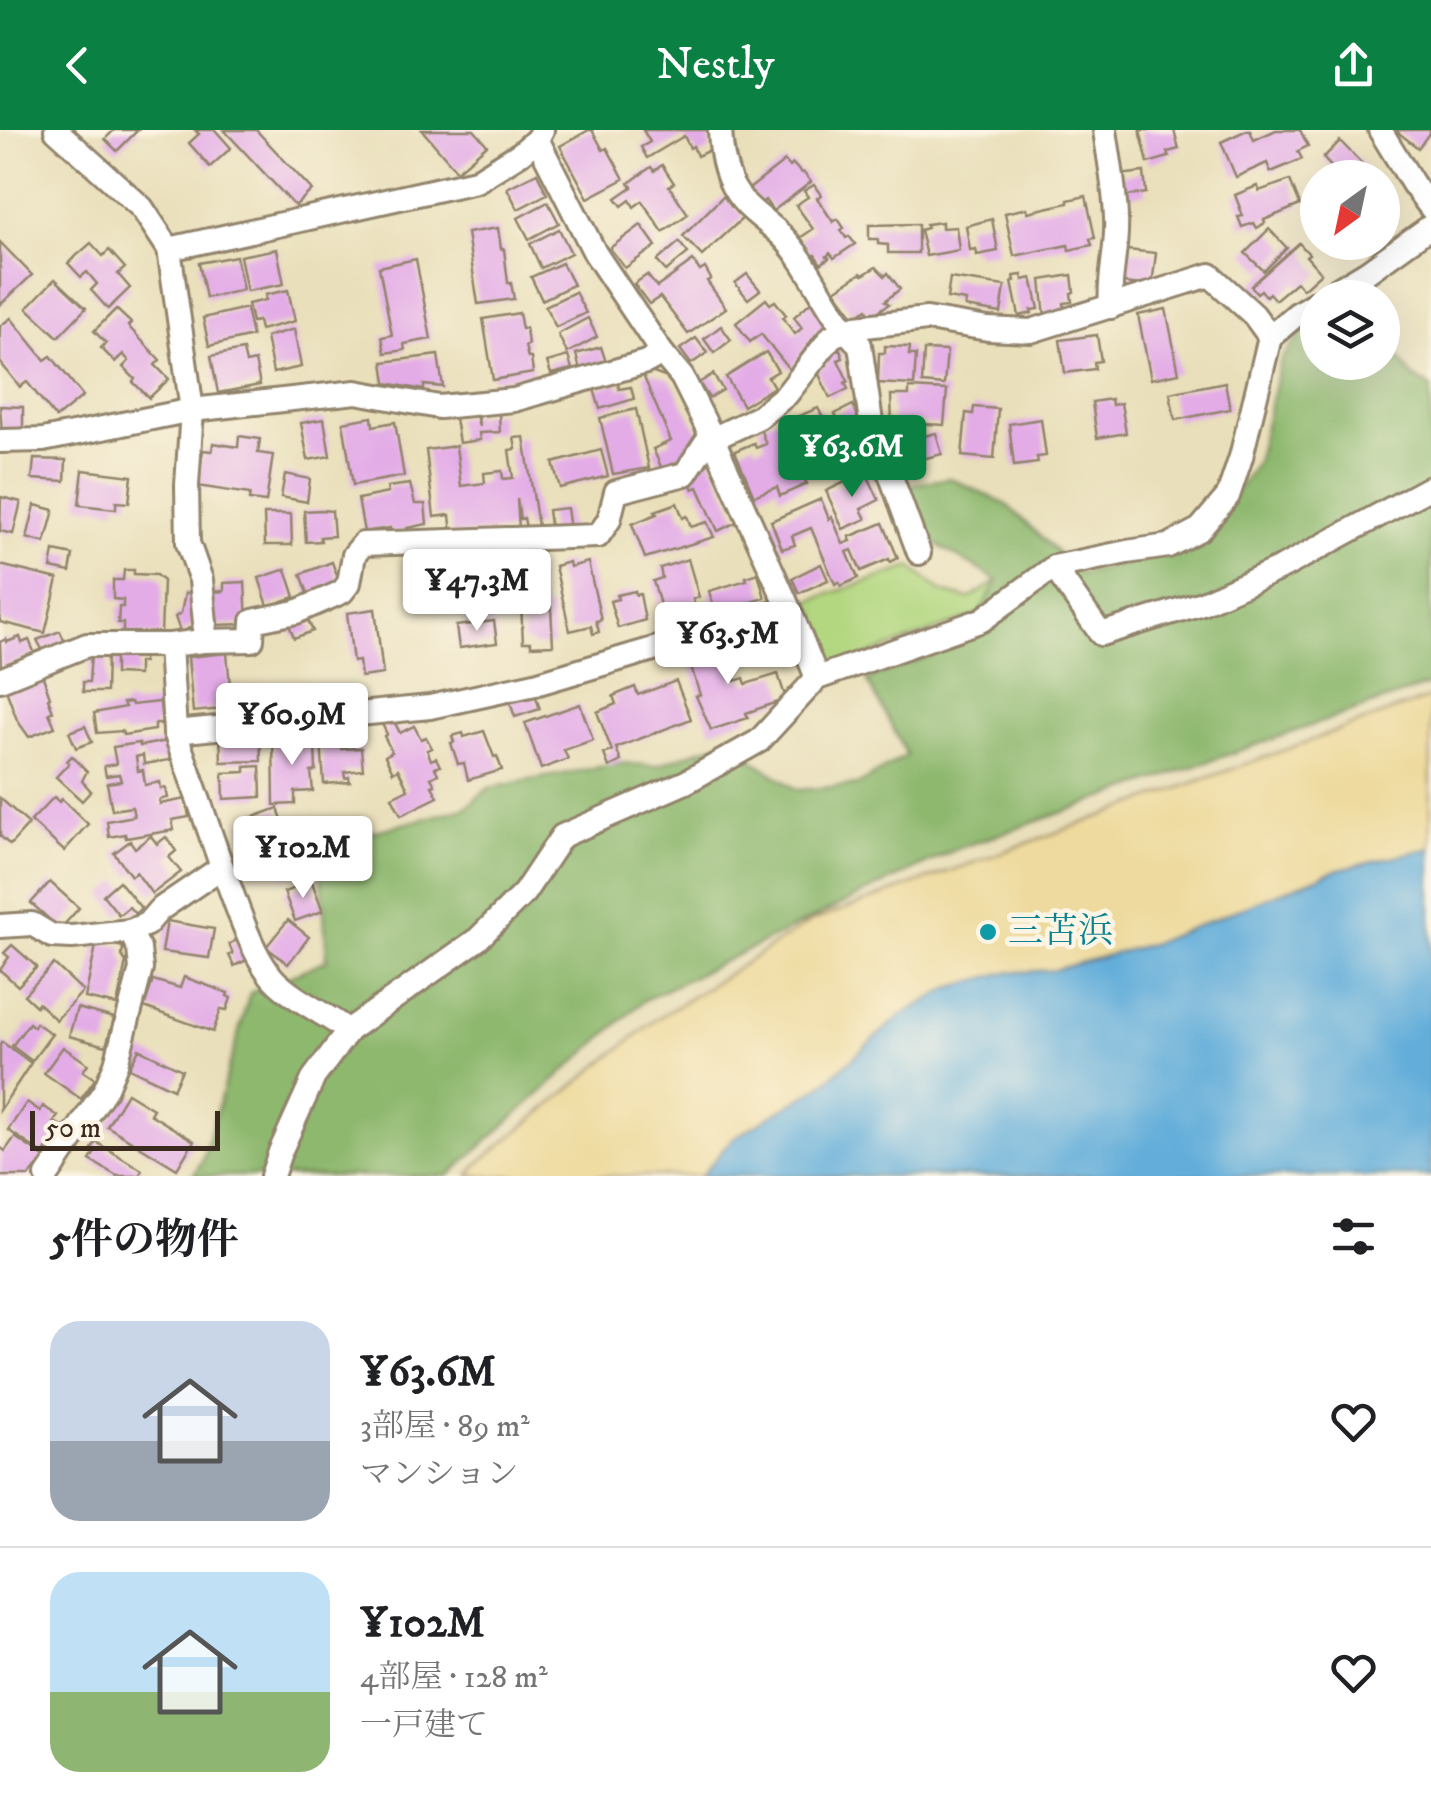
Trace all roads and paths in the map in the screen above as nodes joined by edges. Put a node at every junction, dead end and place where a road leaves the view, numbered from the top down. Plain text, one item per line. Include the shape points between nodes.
1 (56, 130) edge
2 (720, 130) edge
3 (1105, 130) edge
4 (1380, 130) edge
5 (540, 134) edge
6 (1431, 208) edge
7 (1431, 226) edge
8 (169, 249) junction
9 (1353, 280) edge
10 (1111, 306) junction
11 (1300, 312) edge
12 (845, 332) junction
13 (1270, 337) junction
14 (662, 354) junction
15 (192, 410) junction
16 (713, 439) junction
17 (0, 441) edge
18 (1431, 487) edge
19 (919, 554) dead end
20 (1054, 567) junction
21 (789, 609) junction
22 (204, 641) junction
23 (170, 645) junction
24 (817, 678) junction
25 (0, 680) edge
26 (175, 732) junction
27 (222, 867) junction
28 (0, 926) edge
29 (130, 930) junction
30 (347, 1032) junction
31 (47, 1176) edge
32 (272, 1176) edge

1 - 8 street via 142,208
2 - 12 street via 732,186 783,237
3 - 10 street via 1116,220
4 - 6 street
5 - 8 street via 476,181
5 - 14 street via 595,252
7 - 9 street
8 - 15 street
10 - 12 street via 1030,331 927,320
10 - 13 street via 1210,275
11 - 13 street
12 - 16 street via 832,336 787,394
12 - 19 street via 860,344 871,422
13 - 20 street via 1228,496 1200,529 1168,546
14 - 15 street via 514,400 439,406 356,392
14 - 16 street via 682,377
15 - 17 street via 43,440
15 - 22 street via 188,543 201,580
16 - 21 street
16 - 22 street via 685,474 616,492 598,536 363,544 342,592 253,621 252,640
18 - 20 street via 1234,589 1102,634
20 - 24 street via 982,620
21 - 24 street
21 - 26 street via 536,684 430,706
22 - 23 street
23 - 25 street via 88,645
23 - 26 street
24 - 30 street via 758,741 686,782 562,836 524,893 478,939
26 - 27 street
27 - 29 street
27 - 30 street via 270,975
28 - 29 street via 32,924 52,936 72,937
29 - 31 street via 141,969 116,1064
30 - 32 street via 314,1077

